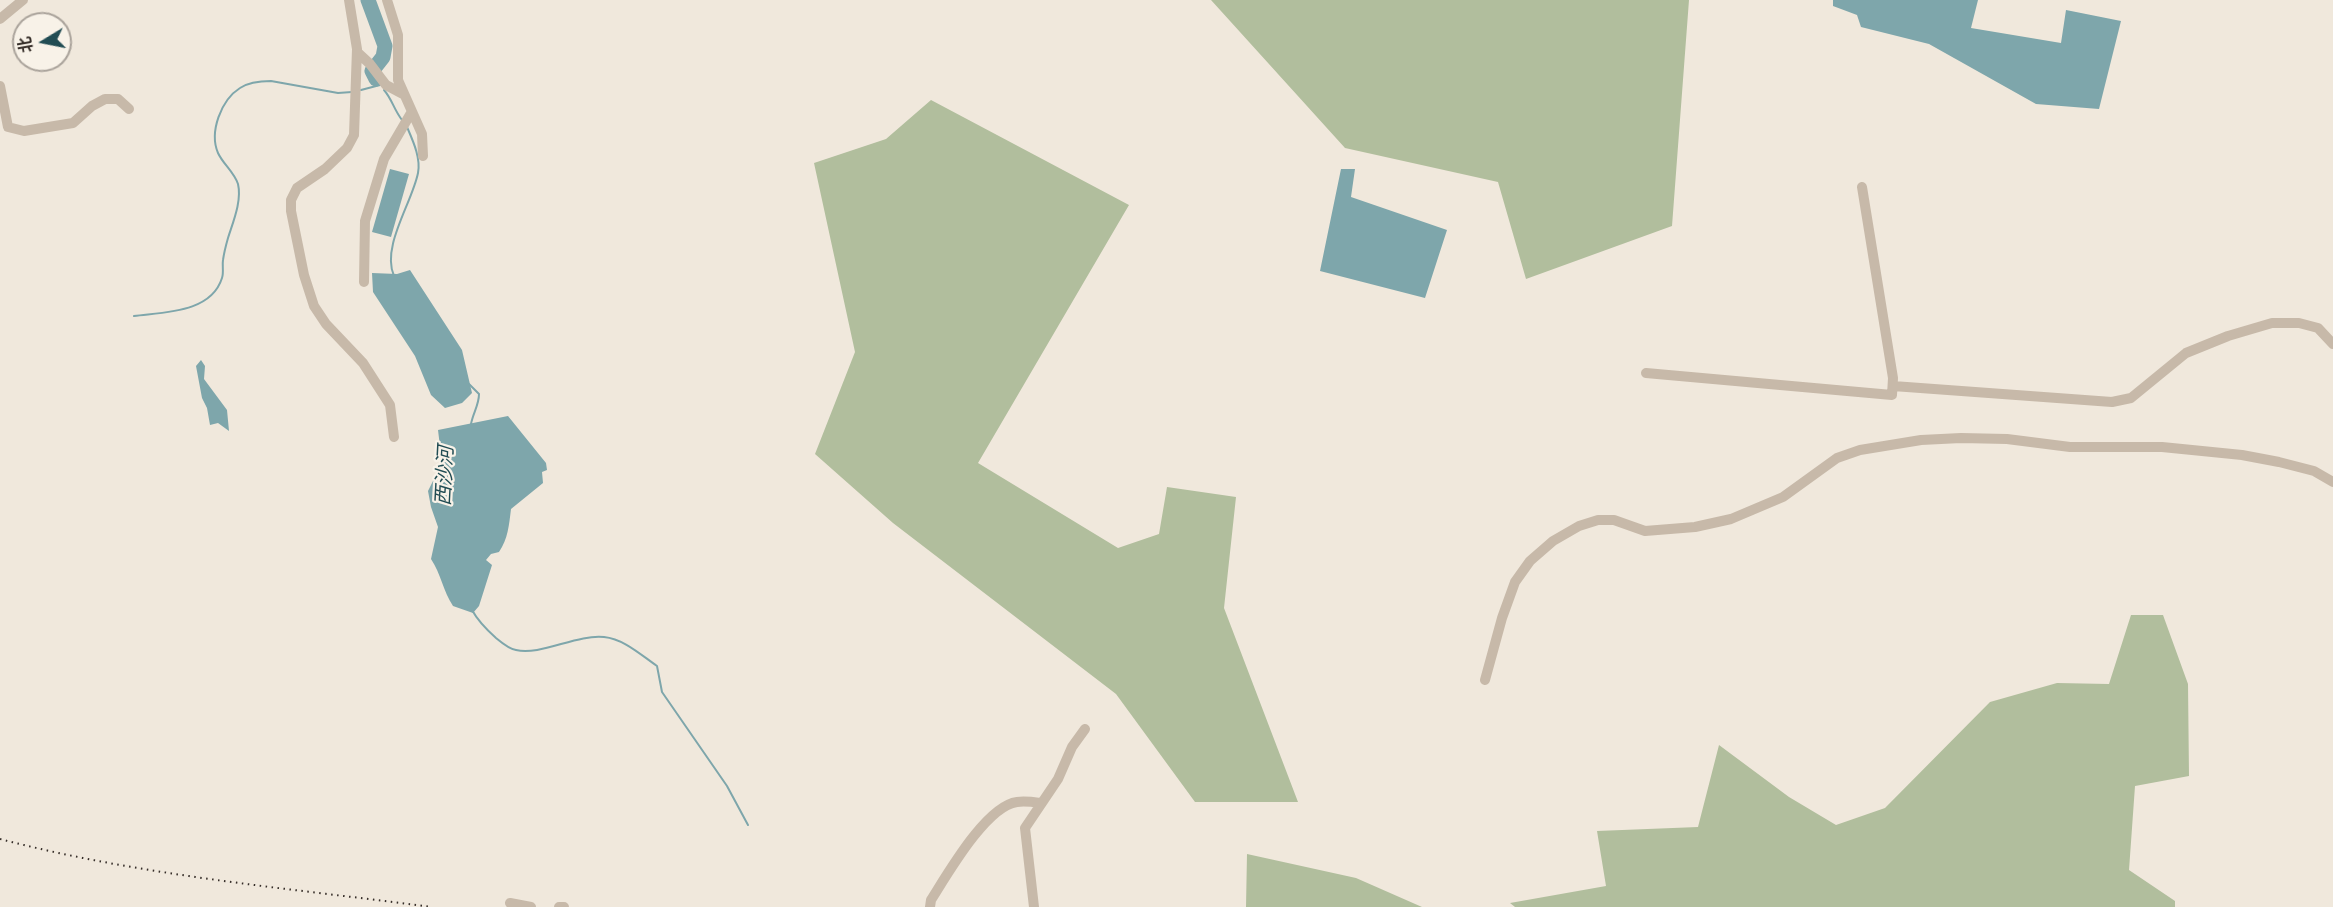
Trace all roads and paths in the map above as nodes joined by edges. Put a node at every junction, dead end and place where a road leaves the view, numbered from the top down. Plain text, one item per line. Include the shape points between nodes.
1 (23, 0) edge
2 (350, 0) edge
3 (387, 0) edge
4 (0, 19) edge
5 (357, 52) junction
6 (0, 86) edge
7 (403, 94) junction
8 (129, 109) dead end
9 (411, 113) junction
10 (423, 156) dead end
11 (1862, 187) dead end
12 (364, 282) dead end
13 (2333, 344) edge
14 (1646, 373) dead end
15 (1893, 386) junction
16 (394, 437) dead end
17 (2333, 482) edge
18 (1485, 680) dead end
19 (1085, 729) dead end
20 (1041, 803) junction
21 (510, 903) dead end
22 (531, 907) edge
23 (930, 907) edge
24 (1034, 907) edge

1 - 4 street
2 - 5 street
3 - 7 street via 398,35 398,80
5 - 7 street via 386,85
5 - 16 street via 354,135 325,169 297,188 291,211 314,306 363,363 390,405
6 - 8 street via 8,127 24,131 72,123 105,99 118,99
7 - 9 street
9 - 10 street via 422,134
9 - 12 street via 384,159 365,221
11 - 15 street
13 - 15 street via 2318,328 2272,323 2186,353 2131,398 2112,402
14 - 15 street via 1892,395
17 - 18 street via 2314,471 2279,462 2162,447 2070,447 1961,438 1860,450 1837,458 1783,497 1731,519 1645,531 1614,520 1598,520 1553,541 1530,561 1515,582
19 - 20 street
20 - 23 street via 1015,802 996,813 975,834
20 - 24 street via 1025,828
21 - 22 street

